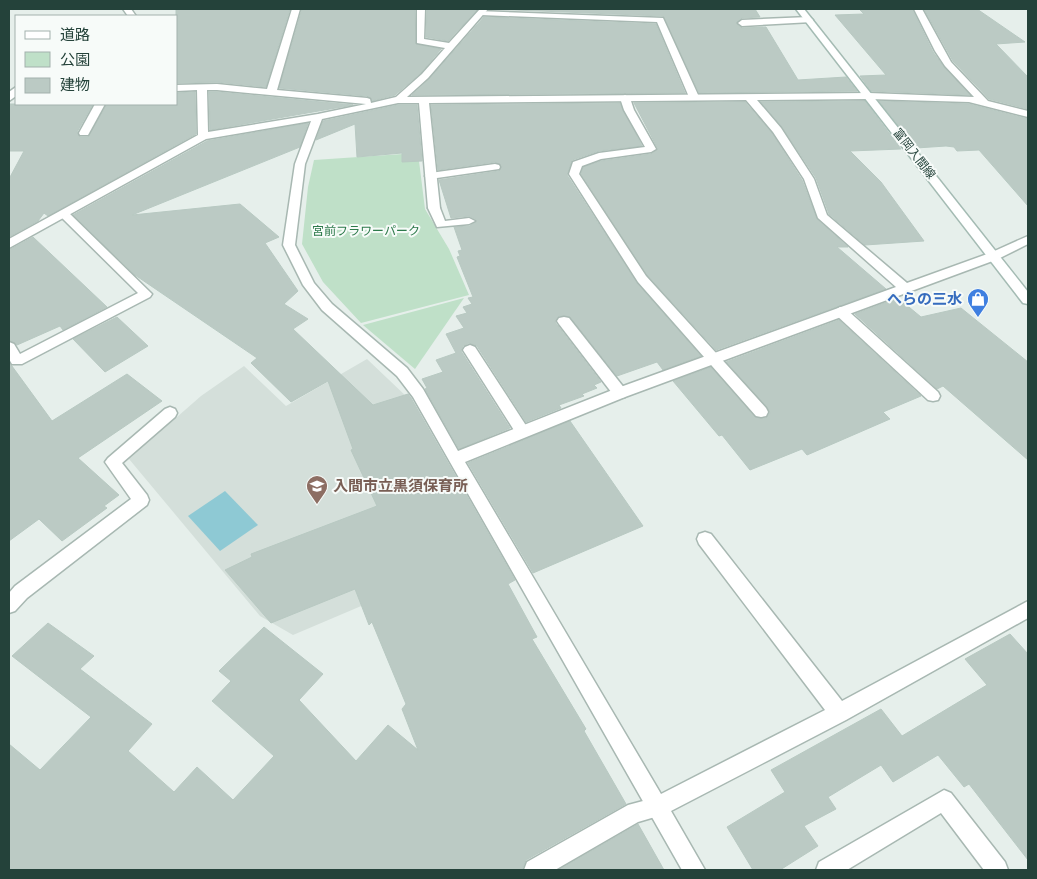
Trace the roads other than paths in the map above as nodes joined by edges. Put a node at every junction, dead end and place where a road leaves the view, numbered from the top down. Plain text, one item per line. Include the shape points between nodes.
1 (296, 9) edge
2 (421, 9) edge
3 (800, 9) edge
4 (918, 9) edge
5 (483, 11) edge
6 (809, 20) junction
7 (742, 24) dead end
8 (452, 46) junction
9 (178, 88) edge
10 (202, 88) junction
11 (271, 93) junction
12 (869, 96) junction
13 (694, 97) junction
14 (749, 97) junction
15 (625, 98) junction
16 (398, 100) junction
17 (424, 100) junction
18 (984, 102) junction
19 (99, 105) edge
20 (1026, 115) edge
21 (318, 117) junction
22 (84, 133) dead end
23 (203, 136) junction
24 (495, 167) dead end
25 (430, 176) junction
26 (64, 214) junction
27 (469, 221) dead end
28 (1028, 240) edge
29 (9, 244) edge
30 (994, 256) junction
31 (904, 288) junction
32 (1028, 300) edge
33 (840, 311) junction
34 (564, 322) dead end
35 (9, 347) edge
36 (470, 350) dead end
37 (713, 359) junction
38 (620, 393) junction
39 (933, 396) dead end
40 (761, 412) dead end
41 (170, 413) dead end
42 (522, 431) junction
43 (455, 459) junction
44 (705, 540) dead end
45 (9, 604) edge
46 (1028, 609) edge
47 (839, 713) junction
48 (658, 807) junction
49 (534, 870) edge
50 (694, 870) edge
51 (827, 870) edge
52 (997, 870) edge

1 - 11 street
2 - 8 street via 420,41
3 - 6 street, 富岡入間線
4 - 18 street via 948,64
5 - 8 street
5 - 13 street via 660,20
6 - 7 street
6 - 12 street, 富岡入間線
8 - 16 street
9 - 10 street
10 - 11 street
10 - 23 street
11 - 16 street via 358,101
12 - 14 street
12 - 18 street
12 - 30 street, 富岡入間線
13 - 14 street
13 - 15 street
14 - 31 street via 799,162 809,179 822,216
15 - 17 street
15 - 37 street via 628,110 651,149 599,156 577,164 574,174 642,279
16 - 17 street
16 - 21 street
17 - 25 street
18 - 20 street
19 - 22 street
21 - 23 street
21 - 43 street via 300,164 289,245 309,285 327,307 402,372 418,393
23 - 26 street
24 - 25 street
25 - 27 street via 434,208 441,225
26 - 29 street
26 - 35 street via 146,294 17,360
28 - 30 street
30 - 31 street
30 - 32 street, 富岡入間線
31 - 33 street
33 - 37 street
33 - 39 street
34 - 38 street
36 - 42 street
37 - 38 street
37 - 40 street
38 - 42 street
41 - 45 street via 113,462 141,500
42 - 43 street
43 - 48 street
44 - 47 street
46 - 47 street
47 - 48 street
48 - 49 street via 636,812
48 - 50 street
51 - 52 street via 944,800

